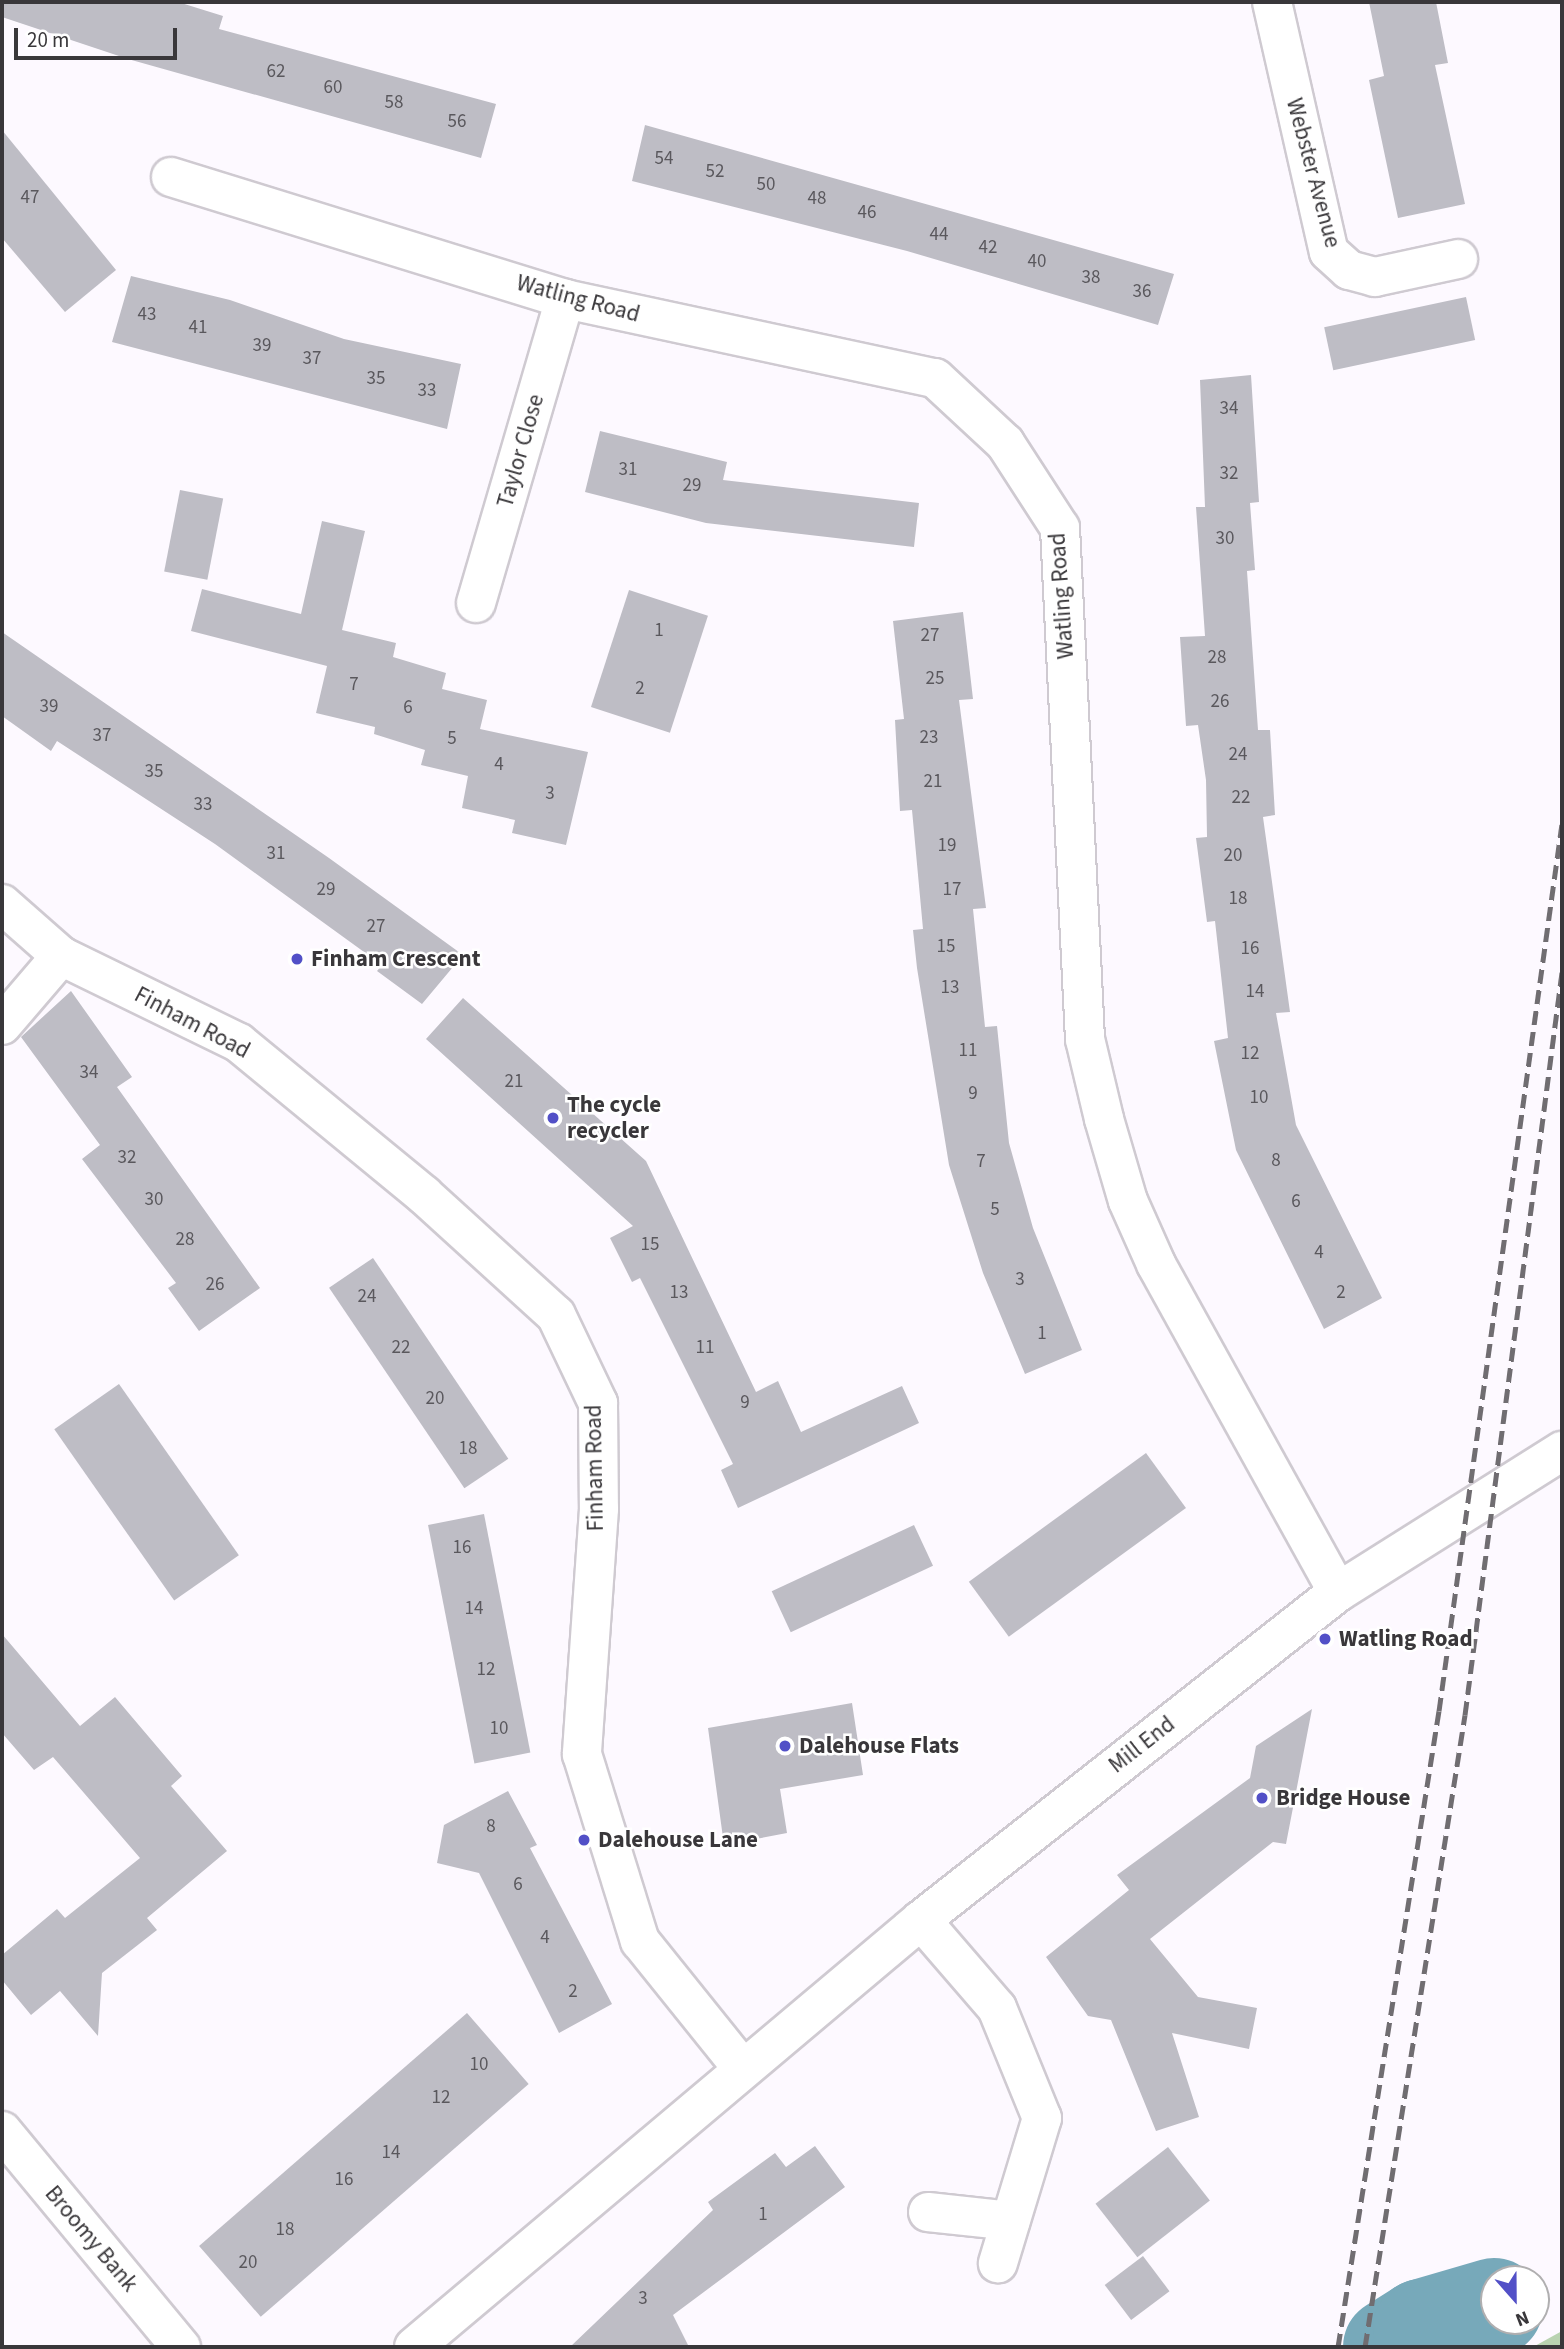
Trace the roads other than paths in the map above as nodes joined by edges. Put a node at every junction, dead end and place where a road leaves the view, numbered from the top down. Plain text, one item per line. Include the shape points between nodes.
1 (1272, 2) edge
2 (171, 177) dead end
3 (1458, 259) dead end
4 (565, 299) junction
5 (476, 603) dead end
6 (2, 904) edge
7 (61, 956) junction
8 (2, 1025) edge
9 (1562, 1451) edge
10 (1338, 1592) junction
11 (921, 1920) junction
12 (742, 2068) junction
13 (2, 2132) edge
14 (928, 2212) dead end
15 (1011, 2221) junction
16 (998, 2263) dead end
17 (181, 2347) edge
18 (414, 2347) edge

1 - 3 street, Webster Avenue via 1329,252 1349,270 1375,277
2 - 4 street, Watling Road
4 - 5 street, Taylor Close
4 - 10 street, Watling Road via 935,378 1004,443 1060,528 1085,1039 1104,1119 1128,1201 1156,1264
6 - 7 street, Finham Road
7 - 8 street
7 - 12 street, Finham Road via 239,1044 424,1195 556,1315 598,1403 598,1509 582,1754 640,1941
9 - 10 street, Mill End
10 - 11 street, Mill End
11 - 12 street, Mill End
11 - 15 street via 997,2008 1042,2118
12 - 18 street
13 - 17 street, Broomy Bank
14 - 15 street
15 - 16 street

